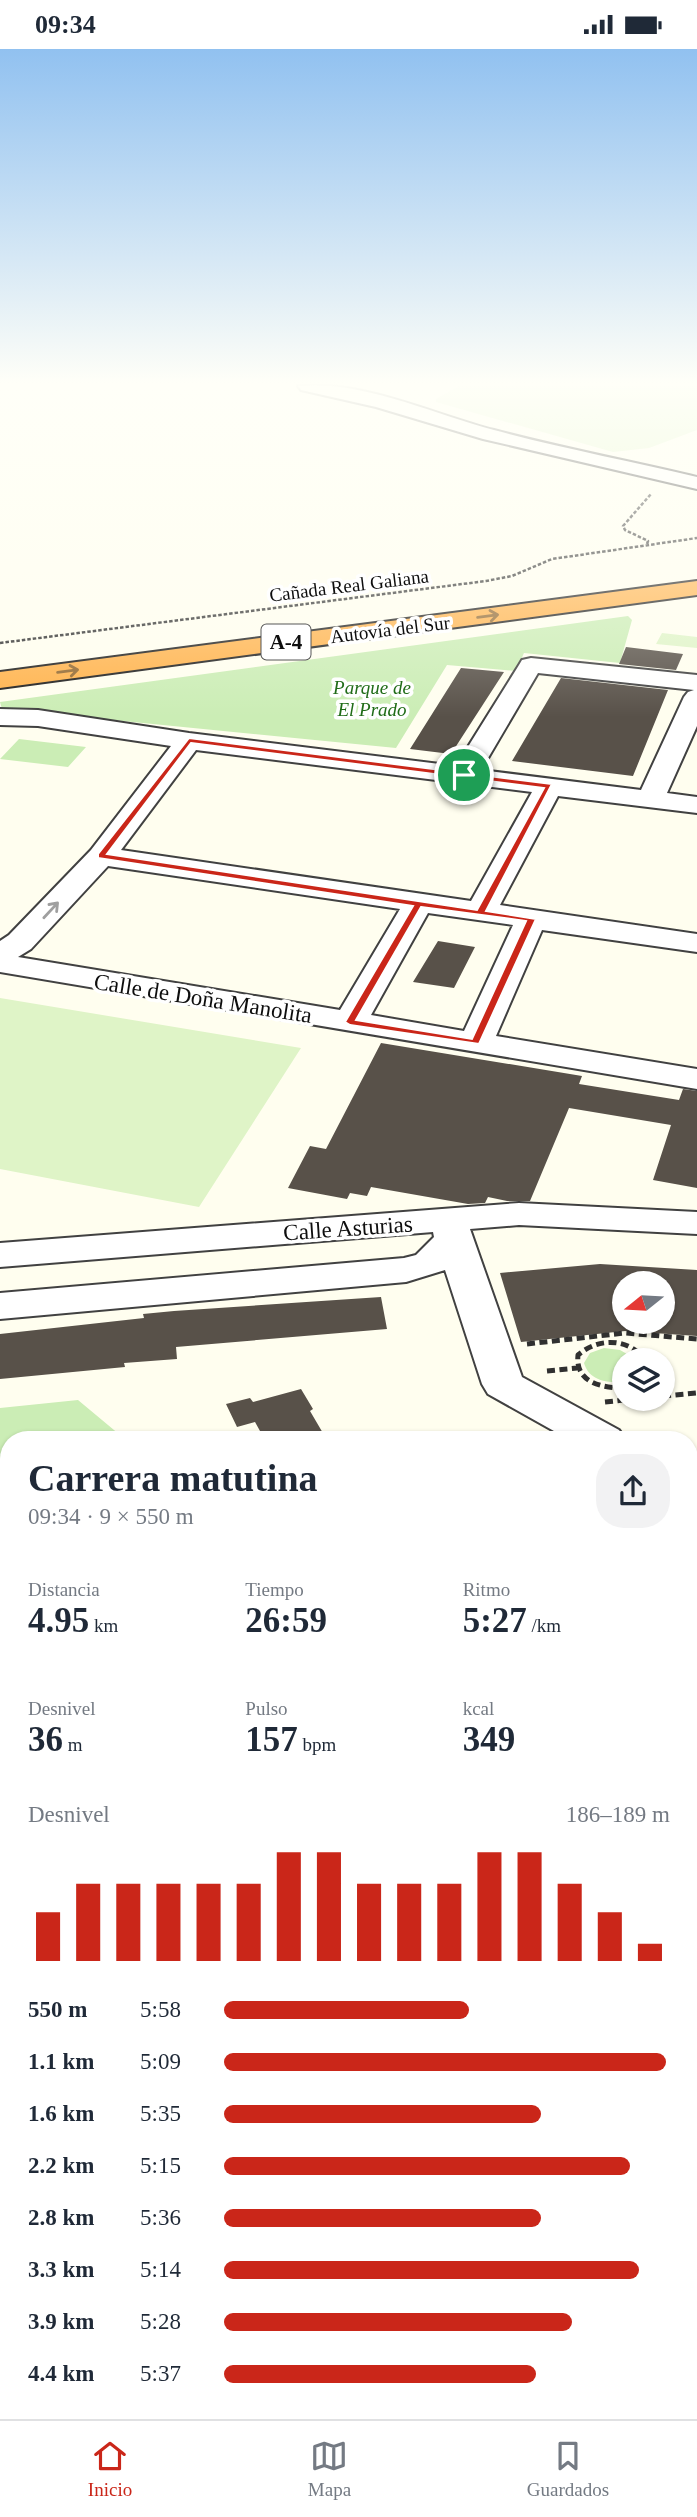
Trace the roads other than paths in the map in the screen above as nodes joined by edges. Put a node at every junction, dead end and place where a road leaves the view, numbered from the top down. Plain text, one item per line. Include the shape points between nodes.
1 (697, 572) edge
2 (589, 580) dead end
3 (697, 588) edge
4 (548, 591) junction
5 (697, 596) edge
6 (572, 605) junction
7 (0, 661) edge
8 (0, 680) edge
9 (697, 683) edge
10 (697, 697) edge
11 (0, 717) edge
12 (189, 741) junction
13 (171, 764) junction
14 (464, 775) junction
15 (542, 798) junction
16 (650, 800) junction
17 (697, 805) edge
18 (697, 830) edge
19 (101, 856) junction
20 (418, 904) junction
21 (480, 913) junction
22 (0, 915) edge
23 (531, 919) junction
24 (697, 943) edge
25 (7, 953) edge
26 (350, 1022) junction
27 (476, 1042) junction
28 (697, 1079) edge
29 (697, 1223) edge
30 (451, 1230) junction
31 (0, 1255) edge
32 (0, 1306) edge
33 (587, 1431) edge

1 - 4 highway, Autovía del Sur / A-4
2 - 4 highway
3 - 6 highway, Autovía del Sur / A-4
4 - 7 highway, Autovía del Sur / A-4
5 - 6 highway
8 -> 6 highway, Autovía del Sur / A-4
9 - 14 street via 531,665
10 - 16 street
11 - 12 street via 38,718
12 - 13 street
12 - 14 street
13 - 15 street
13 - 19 street
14 - 15 street
15 - 16 street
15 - 18 street
15 - 21 street
16 - 17 street
19 - 20 street
25 -> 19 street
20 - 21 street
20 - 26 street
21 - 23 street
22 - 25 street
23 - 24 street
23 - 27 street
25 - 26 street, Calle de Doña Manolita via 18,967
26 - 27 street, Calle de Doña Manolita
27 - 28 street, Calle de Doña Manolita
29 - 30 street, Calle Asturias via 519,1214
30 - 31 street, Calle Asturias
30 - 32 street, Calle Asturias via 430,1263 406,1271
30 - 33 street via 503,1384

